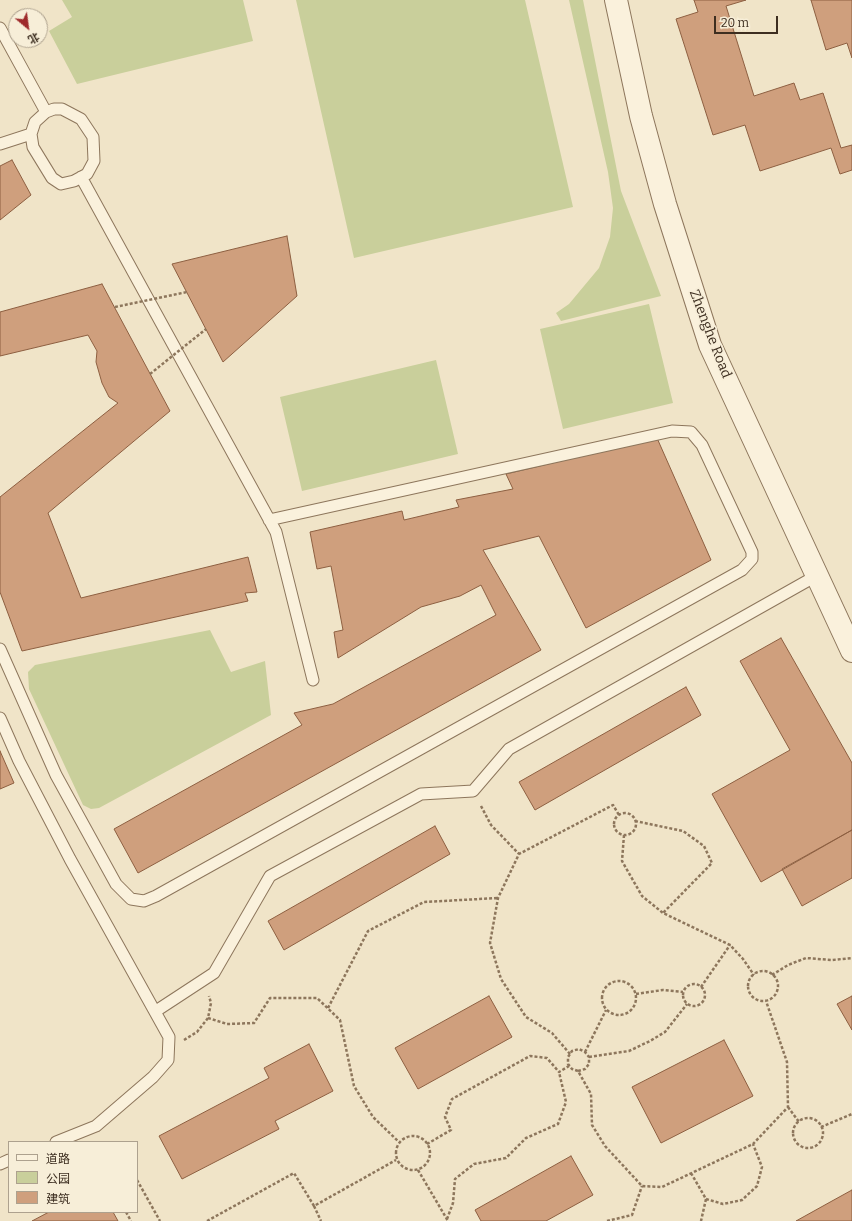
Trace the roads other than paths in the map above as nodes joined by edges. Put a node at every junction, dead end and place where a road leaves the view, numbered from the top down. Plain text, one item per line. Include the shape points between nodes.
1 (616, 0) edge
2 (0, 28) edge
3 (46, 112) junction
4 (31, 134) junction
5 (0, 144) edge
6 (81, 177) junction
7 (269, 520) junction
8 (816, 576) junction
9 (0, 649) edge
10 (852, 651) edge
11 (313, 680) dead end
12 (0, 718) edge
13 (156, 1011) junction
14 (58, 1141) edge

1 - 8 street, Zhenghe Road via 641,116 665,204 710,345
2 - 3 lane
3 - 4 lane via 35,122
3 - 6 lane via 62,108 81,119 88,127 93,137 94,161 87,174
4 - 5 lane
4 - 6 lane via 32,147 52,178 61,184 74,182
6 - 7 lane
7 - 9 lane via 672,431 691,432 702,446 752,552 752,559 742,570 144,901 131,899 116,884 56,775
7 - 11 lane via 276,532 283,556
8 - 10 street, Zhenghe Road
8 - 13 lane via 509,749 473,791 421,794 270,876 214,973
12 - 13 lane via 19,761 70,859
13 - 14 lane via 169,1037 168,1060 153,1077 96,1126

